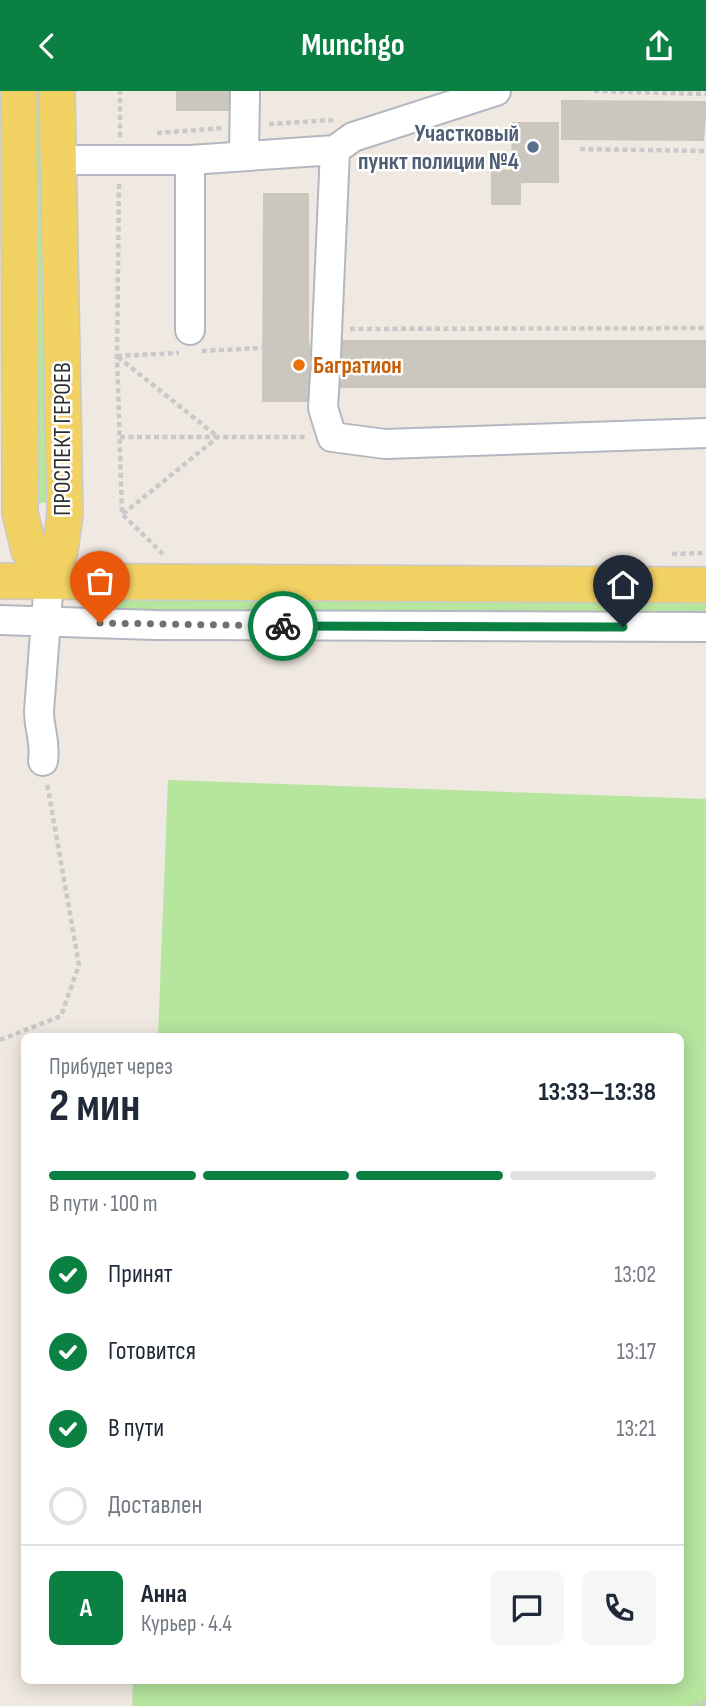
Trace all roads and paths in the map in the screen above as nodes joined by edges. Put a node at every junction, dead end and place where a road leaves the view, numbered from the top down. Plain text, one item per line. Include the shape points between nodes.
1 (19, 91) edge
2 (57, 91) edge
3 (120, 91) edge
4 (245, 91) edge
5 (496, 91) edge
6 (594, 91) edge
7 (679, 92) edge
8 (706, 94) edge
9 (338, 120) dead end
10 (245, 126) junction
11 (148, 134) dead end
12 (134, 135) dead end
13 (120, 148) junction
14 (580, 149) dead end
15 (335, 150) junction
16 (706, 151) edge
17 (244, 154) junction
18 (9, 158) edge
19 (59, 160) junction
20 (190, 160) junction
21 (706, 328) edge
22 (190, 330) dead end
23 (280, 347) dead end
24 (261, 348) dead end
25 (326, 353) junction
26 (117, 356) junction
27 (706, 433) edge
28 (120, 437) junction
29 (218, 437) junction
30 (331, 437) junction
31 (0, 580) edge
32 (49, 582) junction
33 (706, 585) edge
34 (0, 619) edge
35 (47, 620) junction
36 (706, 627) edge
37 (43, 761) joint
38 (0, 1040) edge
39 (706, 1702) edge
40 (695, 1706) edge

1 - 18 main road, ПРОСПЕКТ ГЕРОЕВ
2 - 19 main road, ПРОСПЕКТ ГЕРОЕВ
3 - 13 path
4 - 10 lane
5 - 15 lane via 353,137
6 - 7 path
7 - 8 path
9 - 10 path
10 - 11 path
10 - 17 lane
12 - 13 path
13 - 19 lane
13 - 20 lane
13 - 26 path
14 - 16 path
15 - 17 lane
15 - 25 lane
17 - 20 lane
18 - 32 main road, ПРОСПЕКТ ГЕРОЕВ via 20,513 29,549
19 - 32 main road, ПРОСПЕКТ ГЕРОЕВ via 65,514 60,551
20 - 22 lane
21 - 25 path
23 - 24 path
25 - 30 lane via 323,408
26 - 28 path
26 - 29 path
27 - 30 lane via 385,444
28 - 29 path
28 - 29 path via 122,514
29 - 30 path
31 - 32 main road
32 - 33 main road
32 - 35 lane
34 - 35 lane
35 - 36 lane via 154,625
35 - 37 lane via 39,724 46,740
37 - 38 path via 79,965 61,1016
39 - 40 path

